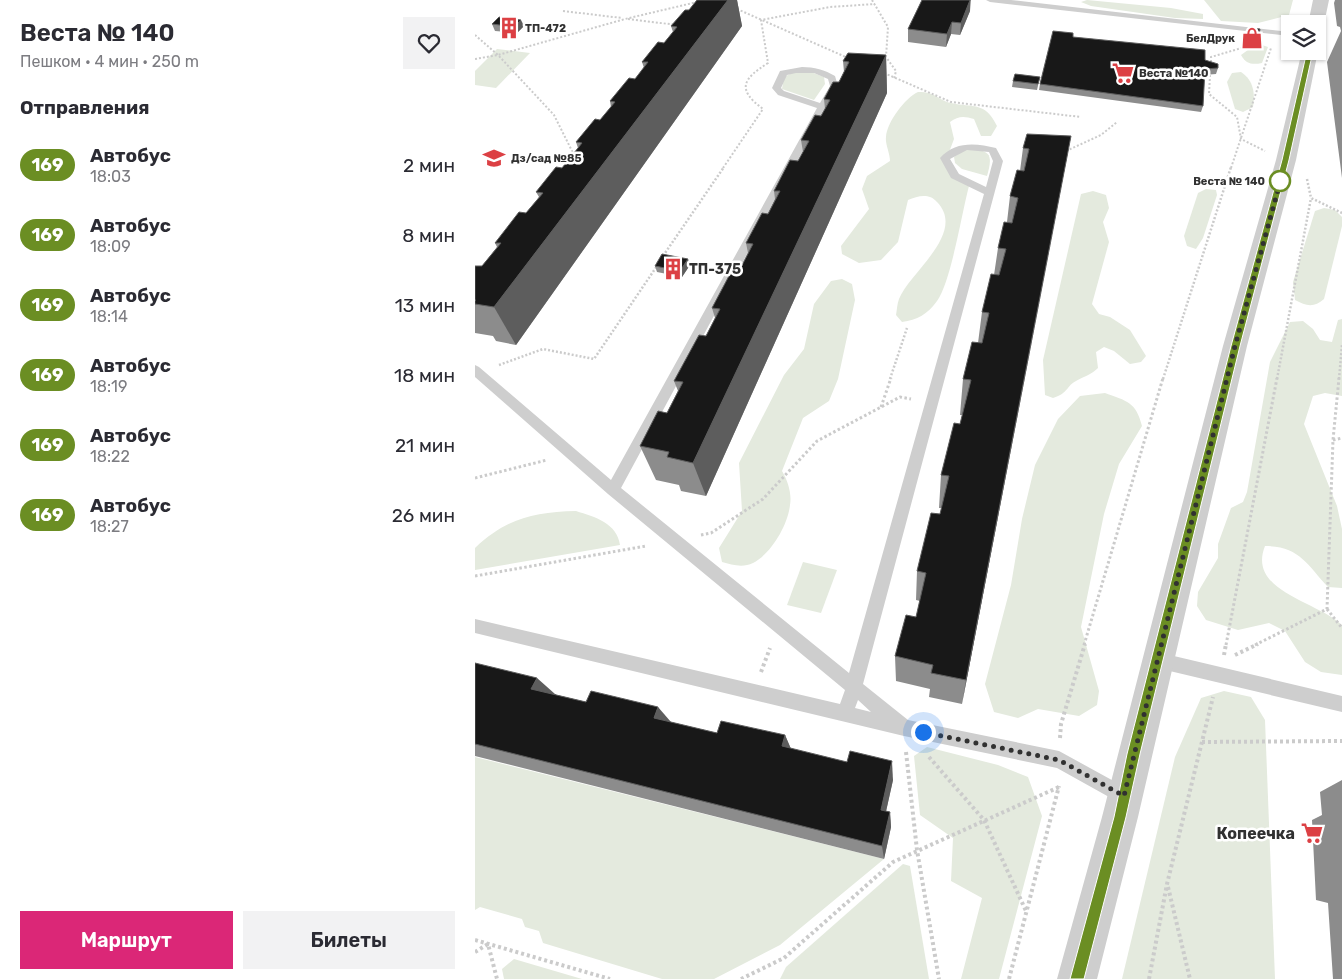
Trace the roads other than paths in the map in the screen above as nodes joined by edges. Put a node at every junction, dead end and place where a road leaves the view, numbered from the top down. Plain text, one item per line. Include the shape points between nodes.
1 (990, 0) edge
2 (1321, 0) edge
3 (1318, 15) edge
4 (1281, 33) edge
5 (1308, 60) edge
6 (822, 108) junction
7 (989, 193) dead end
8 (476, 372) edge
9 (613, 490) junction
10 (475, 626) edge
11 (1157, 660) junction
12 (854, 686) junction
13 (1342, 704) edge
14 (845, 714) junction
15 (904, 728) junction
16 (1124, 796) junction
17 (1077, 979) edge

1 - 4 lane
2 - 3 street
5 - 11 street via 1286,160 1235,346
6 - 6 lane via 834,86 832,78 810,69 783,73 776,88 781,93
6 - 9 lane
7 - 12 lane
8 - 9 lane
9 - 12 lane
10 - 14 lane
11 - 13 lane
11 - 16 street
12 - 14 lane
12 - 15 lane
14 - 15 lane
15 - 16 lane via 1059,760
16 - 17 street

